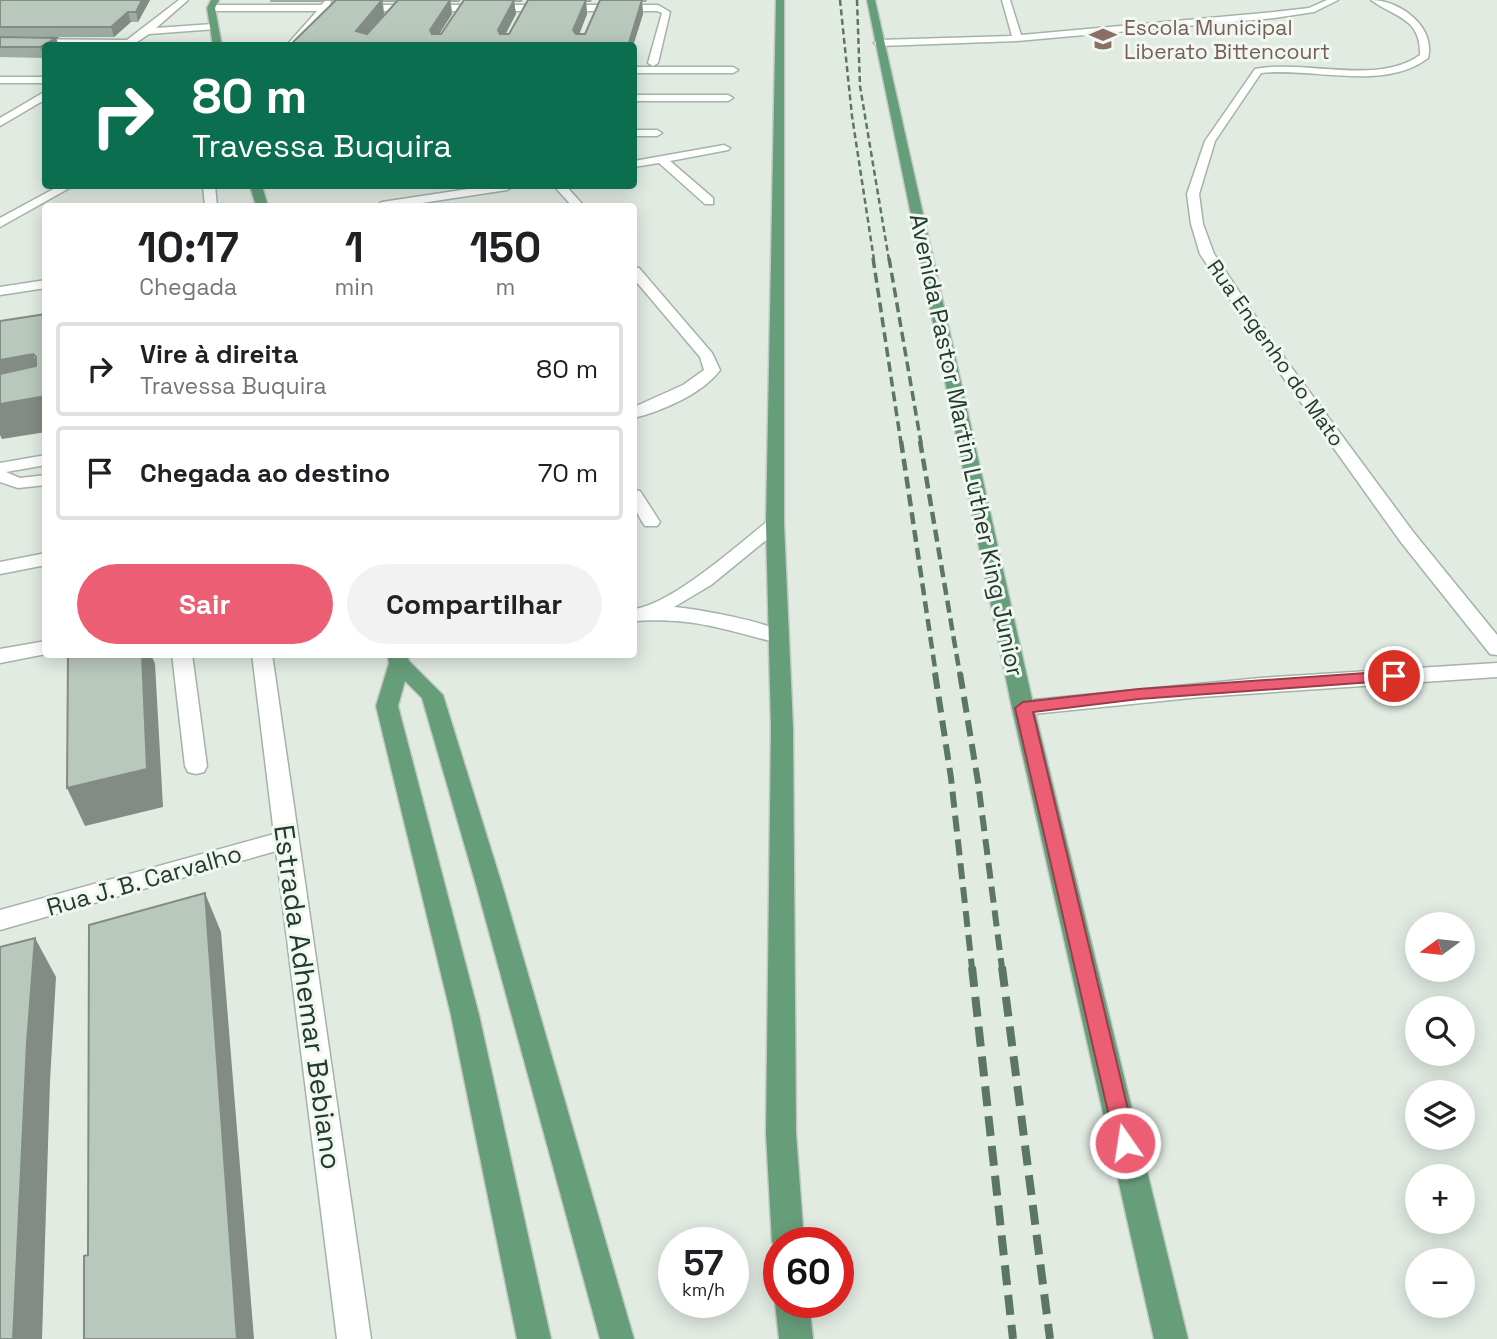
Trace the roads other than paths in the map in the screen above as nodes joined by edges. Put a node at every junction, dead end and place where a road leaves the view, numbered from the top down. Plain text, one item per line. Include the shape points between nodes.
1 (184, 0) edge
2 (331, 0) edge
3 (780, 0) edge
4 (871, 0) edge
5 (1006, 0) edge
6 (1334, 0) edge
7 (1375, 0) edge
8 (213, 4) edge
9 (395, 4) edge
10 (466, 4) edge
11 (527, 4) edge
12 (598, 4) edge
13 (323, 8) junction
14 (457, 17) edge
15 (520, 17) edge
16 (591, 20) edge
17 (213, 27) junction
18 (147, 31) junction
19 (1017, 38) junction
20 (0, 42) edge
21 (128, 42) edge
22 (217, 42) edge
23 (293, 42) edge
24 (42, 43) edge
25 (879, 43) junction
26 (653, 63) dead end
27 (637, 70) edge
28 (733, 71) dead end
29 (0, 79) edge
30 (42, 80) edge
31 (42, 97) edge
32 (637, 97) edge
33 (728, 98) dead end
34 (0, 123) edge
35 (637, 133) edge
36 (657, 133) dead end
37 (724, 148) dead end
38 (661, 159) junction
39 (637, 163) edge
40 (62, 189) edge
41 (495, 189) edge
42 (563, 189) edge
43 (447, 201) edge
44 (709, 201) dead end
45 (421, 203) edge
46 (575, 203) edge
47 (0, 223) edge
48 (637, 274) edge
49 (42, 285) edge
50 (0, 291) edge
51 (637, 412) edge
52 (42, 461) edge
53 (0, 468) edge
54 (0, 476) edge
55 (42, 480) edge
56 (637, 500) edge
57 (651, 522) dead end
58 (775, 524) junction
59 (42, 560) edge
60 (0, 568) edge
61 (642, 614) edge
62 (778, 637) junction
63 (42, 648) edge
64 (1497, 649) edge
65 (0, 656) edge
66 (182, 658) edge
67 (263, 658) edge
68 (398, 659) edge
69 (1497, 670) edge
70 (1023, 708) junction
71 (196, 766) dead end
72 (288, 839) junction
73 (0, 920) edge
74 (787, 1227) edge
75 (794, 1318) edge
76 (354, 1339) edge
77 (534, 1339) edge
78 (617, 1339) edge
79 (796, 1339) edge
80 (1171, 1339) edge

1 - 18 street
2 - 13 street
3 - 58 main road
4 - 25 main road, Avenida Pastor Martin Luther King Junior
5 - 19 street
6 - 19 street via 1274,15
7 - 64 street, Rua Engenho do Mato via 1420,30 1426,41 1423,60 1413,68 1387,73 1280,67 1258,71 1210,141 1193,194 1197,224 1207,254 1268,346 1406,537
8 - 13 street
8 - 17 main road
9 - 10 street
9 - 13 street via 387,13
10 - 11 street
10 - 14 street
11 - 12 street
11 - 15 street
12 - 16 street
12 - 26 street via 665,10
13 - 23 street
17 - 18 street via 192,33
17 - 22 main road
18 - 21 street
19 - 25 street
20 - 24 street
25 - 70 main road, Avenida Pastor Martin Luther King Junior
27 - 28 street
29 - 30 street
31 - 34 street
32 - 33 street
35 - 36 street
37 - 38 street
38 - 39 street
38 - 44 street
40 - 47 street
41 - 43 street
42 - 46 street
43 - 45 street
48 - 51 street via 707,356 712,370 692,386
49 - 50 street
52 - 53 street
54 - 55 street via 18,483
56 - 57 street
58 - 61 street via 704,581
58 - 62 main road
59 - 60 street
61 - 62 street via 710,616
62 - 74 main road via 781,1133
63 - 65 street
66 - 71 street
67 - 72 street, Estrada Adhemar Bebiano
68 - 77 main road via 387,706 465,1015
68 - 78 main road via 432,695
69 - 70 street via 1263,684
70 - 80 main road, Avenida Pastor Martin Luther King Junior
72 - 73 street, Rua J. B. Carvalho
72 - 76 street, Estrada Adhemar Bebiano
75 - 79 main road

